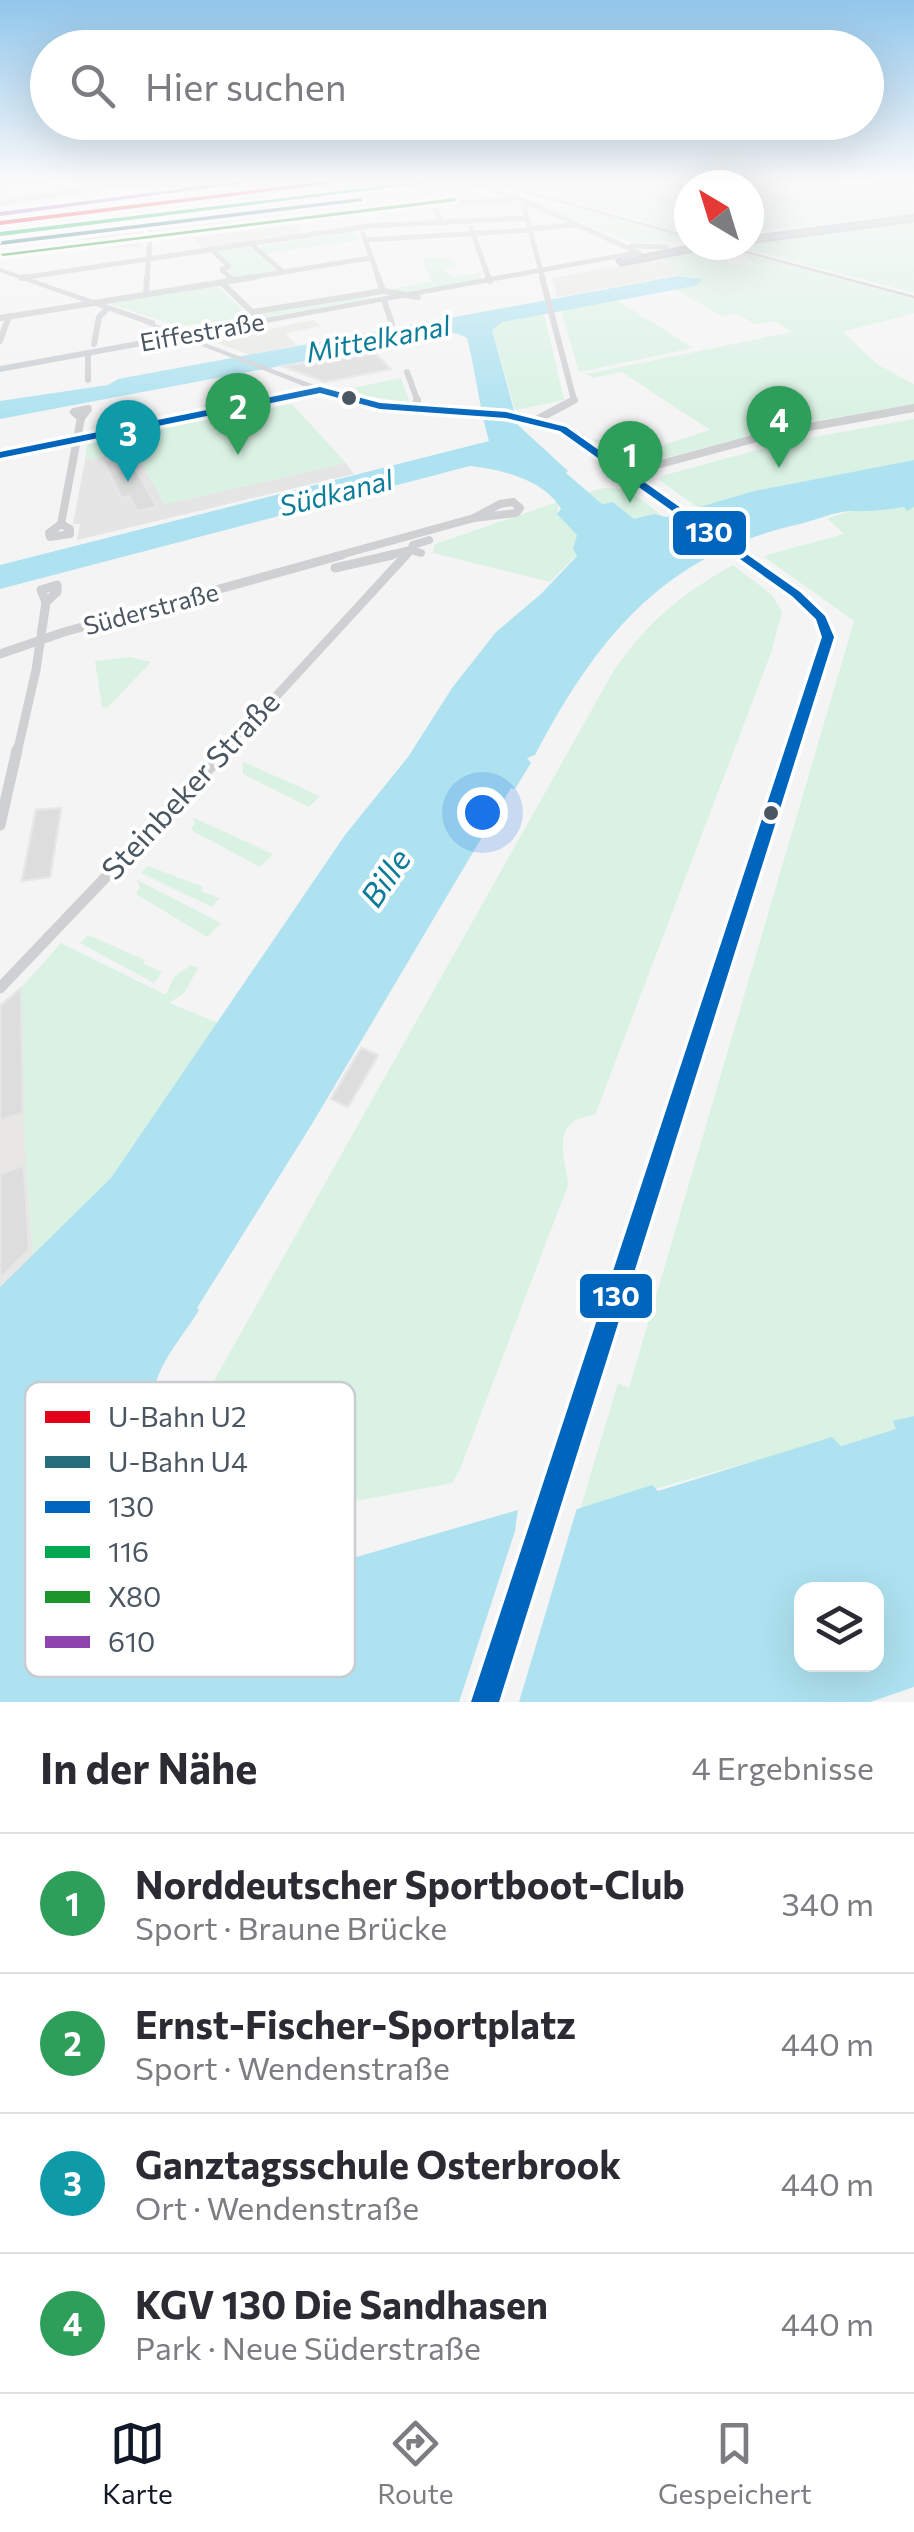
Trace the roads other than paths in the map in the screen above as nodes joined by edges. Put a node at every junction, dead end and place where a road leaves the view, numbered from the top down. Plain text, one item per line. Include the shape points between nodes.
1 (139, 259) edge
2 (148, 259) edge
3 (222, 259) edge
4 (269, 259) edge
5 (361, 259) edge
6 (371, 259) edge
7 (482, 259) edge
8 (538, 259) edge
9 (539, 259) edge
10 (601, 259) edge
11 (625, 259) edge
12 (631, 259) edge
13 (622, 261) junction
14 (562, 267) junction
15 (0, 270) edge
16 (283, 272) junction
17 (541, 273) junction
18 (21, 278) junction
19 (233, 280) junction
20 (490, 281) junction
21 (222, 282) junction
22 (383, 291) junction
23 (146, 294) junction
24 (402, 296) junction
25 (418, 297) junction
26 (373, 301) junction
27 (385, 302) junction
28 (89, 303) junction
29 (106, 310) junction
30 (4, 317) edge
31 (392, 324) dead end
32 (182, 336) junction
33 (0, 342) edge
34 (91, 349) junction
35 (0, 369) edge
36 (407, 372) dead end
37 (88, 380) dead end
38 (320, 390) junction
39 (914, 408) edge
40 (415, 410) junction
41 (81, 418) dead end
42 (534, 420) junction
43 (77, 440) junction
44 (0, 456) edge
45 (627, 472) junction
46 (474, 518) junction
47 (61, 524) dead end
48 (430, 540) dead end
49 (413, 547) junction
50 (373, 560) junction
51 (335, 568) dead end
52 (390, 570) junction
53 (404, 574) dead end
54 (46, 602) dead end
55 (39, 642) junction
56 (0, 654) edge
57 (0, 826) edge
58 (4, 979) edge
59 (485, 1702) edge

1 - 18 street
2 - 23 street
3 - 19 street via 229,266 222,270
4 - 16 street
5 - 16 street
6 - 22 street
7 - 20 street
8 - 17 street
9 - 14 street
10 - 14 main road, Eiffestraße
11 - 13 street
12 - 13 highway
13 - 17 main road, Eiffestraße
14 - 17 main road, Eiffestraße
15 - 18 street
16 - 19 street
17 - 20 main road, Eiffestraße
17 - 25 main road, Eiffestraße
17 - 42 street via 574,400
18 - 28 street
19 - 21 street
20 - 24 main road, Eiffestraße
21 - 22 street, Eiffestraße via 252,312
21 - 23 street
22 - 24 street
22 - 26 street
23 - 28 street
24 - 25 street
24 - 26 main road, Eiffestraße
25 - 27 main road, Eiffestraße
26 - 32 main road, Eiffestraße
27 - 31 street
27 - 32 main road, Eiffestraße
28 - 29 street
28 - 30 street
29 - 32 street
29 - 34 street
30 - 33 street
32 - 34 main road, Eiffestraße
32 - 38 street
34 - 35 main road, Eiffestraße
34 - 37 street
36 - 40 street
38 - 40 street
38 - 43 street
39 - 45 street via 766,435
40 - 42 street
41 - 43 street
42 - 45 street via 564,429
43 - 44 street
43 - 47 street
45 - 59 street via 808,604 828,638
46 - 46 street via 516,513 520,508 504,502
46 - 55 street, Süderstraße
48 - 49 street
49 - 50 street
49 - 52 street, Steinbeker Straße
50 - 51 street via 357,558
50 - 52 street
52 - 53 street
52 - 58 street, Steinbeker Straße
54 - 55 street
55 - 56 street, Süderstraße
55 - 57 street

